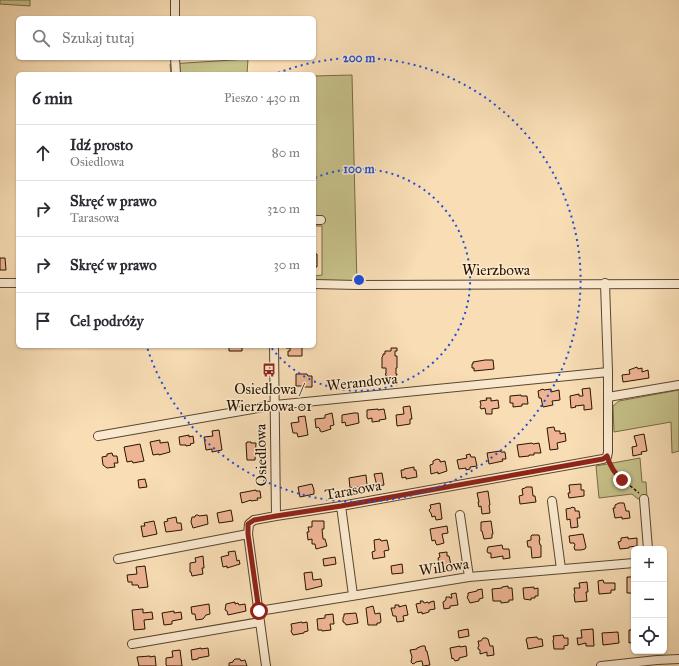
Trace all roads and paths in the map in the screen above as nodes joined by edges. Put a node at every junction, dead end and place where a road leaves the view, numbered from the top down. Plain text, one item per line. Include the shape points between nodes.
1 (175, 0) edge
2 (175, 16) edge
3 (175, 60) edge
4 (176, 72) edge
5 (0, 283) edge
6 (16, 283) edge
7 (316, 284) edge
8 (605, 284) junction
9 (679, 284) edge
10 (274, 348) edge
11 (608, 372) junction
12 (679, 385) edge
13 (608, 397) junction
14 (275, 405) junction
15 (98, 436) dead end
16 (605, 458) junction
17 (644, 499) joint
18 (552, 501) dead end
19 (341, 506) junction
20 (460, 515) dead end
21 (276, 516) junction
22 (248, 534) junction
23 (648, 546) edge
24 (118, 559) dead end
25 (631, 563) edge
26 (561, 569) junction
27 (469, 577) junction
28 (353, 595) junction
29 (259, 611) junction
30 (260, 622) junction
31 (132, 644) dead end
32 (657, 654) edge
33 (679, 659) edge
34 (657, 660) junction
35 (266, 666) edge
36 (601, 666) edge

1 - 2 street
3 - 4 street
5 - 6 street
7 - 8 street, Wierzbowa
8 - 9 street, Wierzbowa
8 - 11 street
10 - 14 street, Osiedlowa
11 - 13 street
11 - 14 street, Werandowa
12 - 13 street
13 - 16 street via 608,452
14 - 15 street, Werandowa
14 - 21 street, Osiedlowa
16 - 17 path via 617,475
16 - 19 street, Tarasowa
17 - 23 street
18 - 26 street
19 - 21 street, Tarasowa
19 - 28 street
20 - 27 street
21 - 22 street, Tarasowa via 254,520 248,524
22 - 24 street
22 - 29 street
25 - 26 street, Willowa
26 - 27 street, Willowa
27 - 28 street, Willowa
28 - 29 street, Willowa
29 - 30 street
30 - 31 street
30 - 35 street
32 - 34 street
33 - 34 street
34 - 36 street

